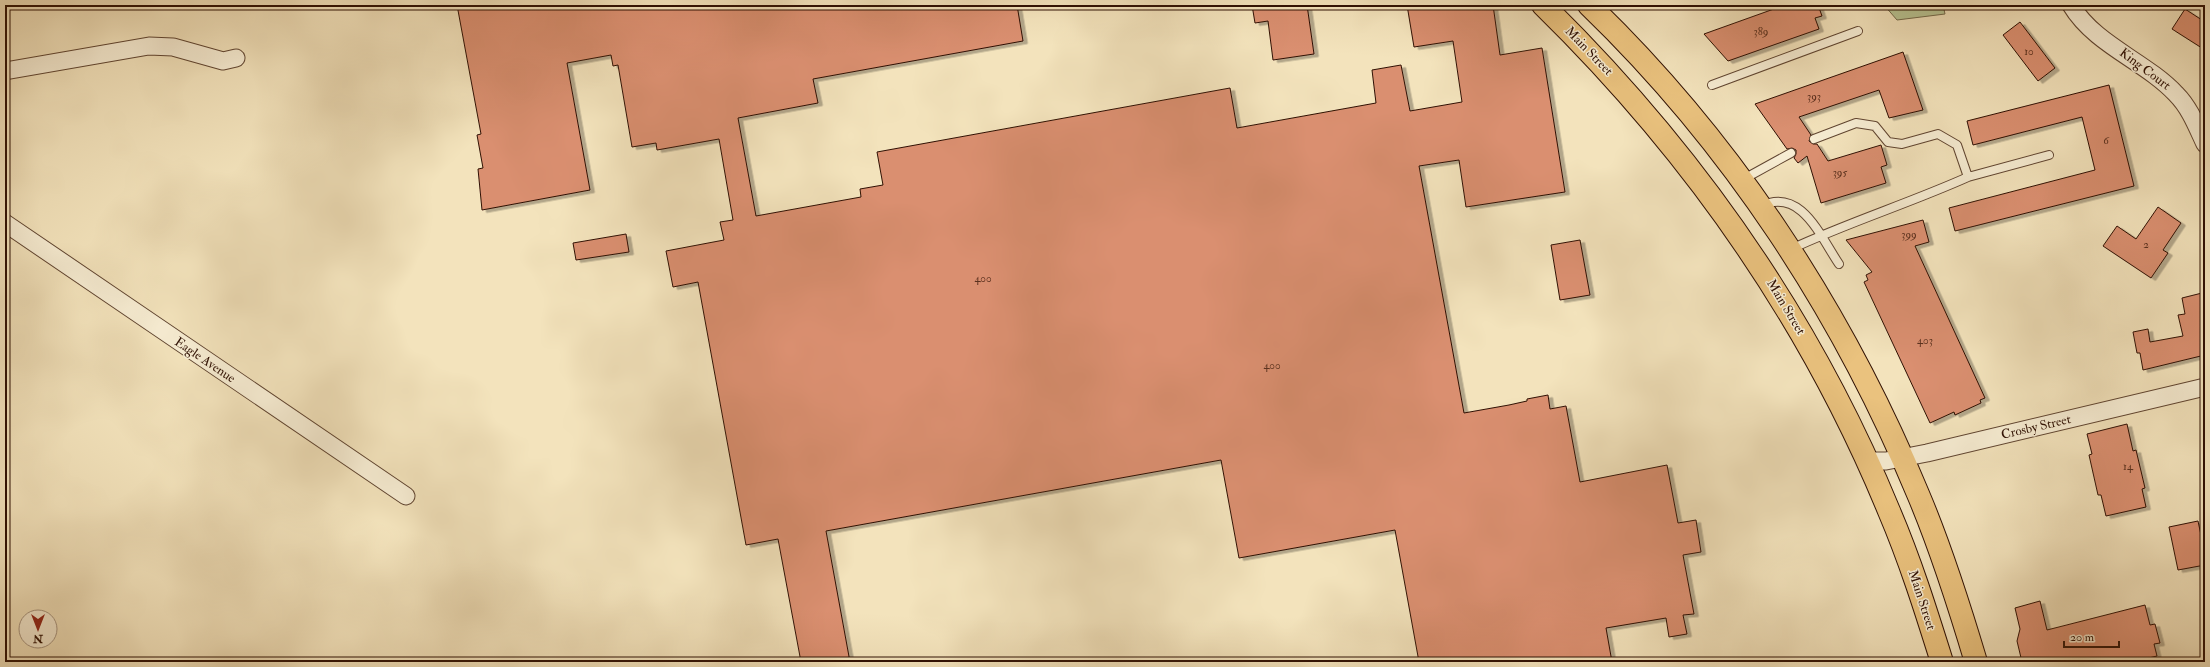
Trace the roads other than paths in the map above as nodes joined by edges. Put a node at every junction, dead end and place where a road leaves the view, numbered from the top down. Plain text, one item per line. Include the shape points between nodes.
1 (1543, 5) edge
2 (1589, 5) edge
3 (2071, 5) edge
4 (1858, 31) dead end
5 (236, 58) dead end
6 (5, 71) edge
7 (1712, 85) dead end
8 (1814, 139) dead end
9 (2205, 144) edge
10 (1791, 153) dead end
11 (2049, 155) dead end
12 (1968, 177) junction
13 (1742, 180) junction
14 (1761, 206) junction
15 (5, 223) edge
16 (1820, 236) junction
17 (1790, 249) junction
18 (1839, 264) dead end
19 (2205, 387) edge
20 (1902, 458) junction
21 (1867, 461) junction
22 (406, 496) dead end
23 (1942, 662) edge
24 (1976, 662) edge

1 - 21 main road, Main Street via 1638,104 1693,171 1733,226 1771,282 1812,352
2 - 13 main road via 1685,108
3 - 9 street, King Court via 2095,33 2143,66 2177,94 2194,118
4 - 7 lane
5 - 6 street via 223,61 173,47 149,46
8 - 12 lane via 1856,123 1875,126 1888,142 1902,144 1938,134 1957,145
10 - 13 lane
11 - 12 lane
12 - 16 lane via 1921,198
13 - 14 main road
14 - 16 lane via 1772,201 1794,204 1809,218
14 - 17 main road
15 - 22 street, Eagle Avenue
16 - 17 lane
16 - 18 lane
17 - 20 main road via 1853,356
19 - 20 street, Crosby Street
20 - 21 street, Crosby Street
20 - 24 main road via 1941,554
21 - 23 main road, Main Street via 1907,557

